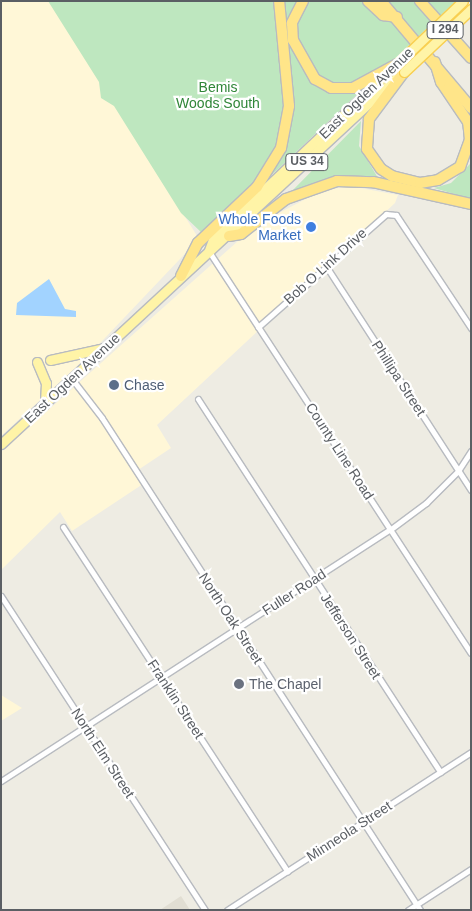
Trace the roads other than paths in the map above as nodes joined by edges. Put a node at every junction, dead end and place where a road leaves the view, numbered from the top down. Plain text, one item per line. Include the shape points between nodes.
1 (279, 1) edge
2 (303, 1) edge
3 (368, 1) edge
4 (381, 1) edge
5 (420, 1) edge
6 (462, 1) edge
7 (471, 9) edge
8 (397, 17) junction
9 (471, 58) edge
10 (435, 62) junction
11 (400, 68) junction
12 (471, 108) edge
13 (471, 204) edge
14 (229, 236) junction
15 (208, 250) junction
16 (326, 266) junction
17 (182, 276) junction
18 (258, 327) junction
19 (471, 328) edge
20 (104, 348) junction
21 (50, 360) dead end
22 (37, 362) dead end
23 (72, 379) junction
24 (198, 399) dead end
25 (44, 404) junction
26 (1, 444) edge
27 (471, 451) edge
28 (458, 471) junction
29 (471, 490) edge
30 (63, 527) dead end
31 (391, 529) junction
32 (314, 579) junction
33 (1, 596) edge
34 (238, 628) junction
35 (471, 653) edge
36 (162, 677) junction
37 (86, 727) junction
38 (471, 752) edge
39 (440, 772) junction
40 (1, 782) edge
41 (364, 821) junction
42 (471, 869) edge
43 (287, 870) junction
44 (416, 904) junction
45 (205, 910) edge
46 (227, 910) edge
47 (408, 910) edge
48 (420, 910) edge

1 - 17 highway via 289,106 281,148 257,187 198,243
2 - 11 highway via 292,23 292,40 315,79 330,88 353,88
3 - 8 highway via 383,15
4 - 8 highway, I 294
5 - 9 highway, I 294
6 - 11 main road, East Ogden Avenue / US 34, bridge
7 - 11 main road, East Ogden Avenue / US 34, bridge
8 - 10 highway, I 294
10 - 11 highway via 441,82 468,122 470,140 460,167 438,180 420,183 392,176 381,169 367,149 369,119
10 - 12 highway, I 294
11 - 14 main road, East Ogden Avenue / US 34
11 - 15 main road, East Ogden Avenue / US 34 via 214,238
13 - 14 highway via 373,182 337,181 286,199 241,234
14 - 15 main road, East Ogden Avenue / US 34
15 - 17 main road, East Ogden Avenue / US 34
15 - 18 street, County Line Road
16 - 18 street, Bob O Link Drive
16 - 19 street, Bob O Link Drive via 375,220 396,215
16 - 28 street, Phillipa Street
17 - 20 main road, East Ogden Avenue / US 34
18 - 31 street, County Line Road
20 - 21 main road
20 - 23 main road, East Ogden Avenue / US 34
22 - 25 main road via 46,383
23 - 25 main road, East Ogden Avenue / US 34
23 - 34 street, North Oak Street
24 - 32 street, Jefferson Street
25 - 26 main road, East Ogden Avenue / US 34
27 - 28 street, Fuller Road
28 - 29 street, Phillipa Street
28 - 31 street, Fuller Road
30 - 36 street, Franklin Street
31 - 32 street, Fuller Road
31 - 35 street, County Line Road
32 - 34 street, Fuller Road
32 - 39 street, Jefferson Street
33 - 37 street, North Elm Street
34 - 36 street, Fuller Road
34 - 41 street, North Oak Street
36 - 37 street, Fuller Road
36 - 43 street, Franklin Street
37 - 40 street, Fuller Road
37 - 45 street, North Elm Street
38 - 39 street, Minneola Street
39 - 41 street, Minneola Street
41 - 43 street, Minneola Street
41 - 44 street, North Oak Street
42 - 44 street
43 - 46 street, Minneola Street
44 - 47 street
44 - 48 street, North Oak Street

